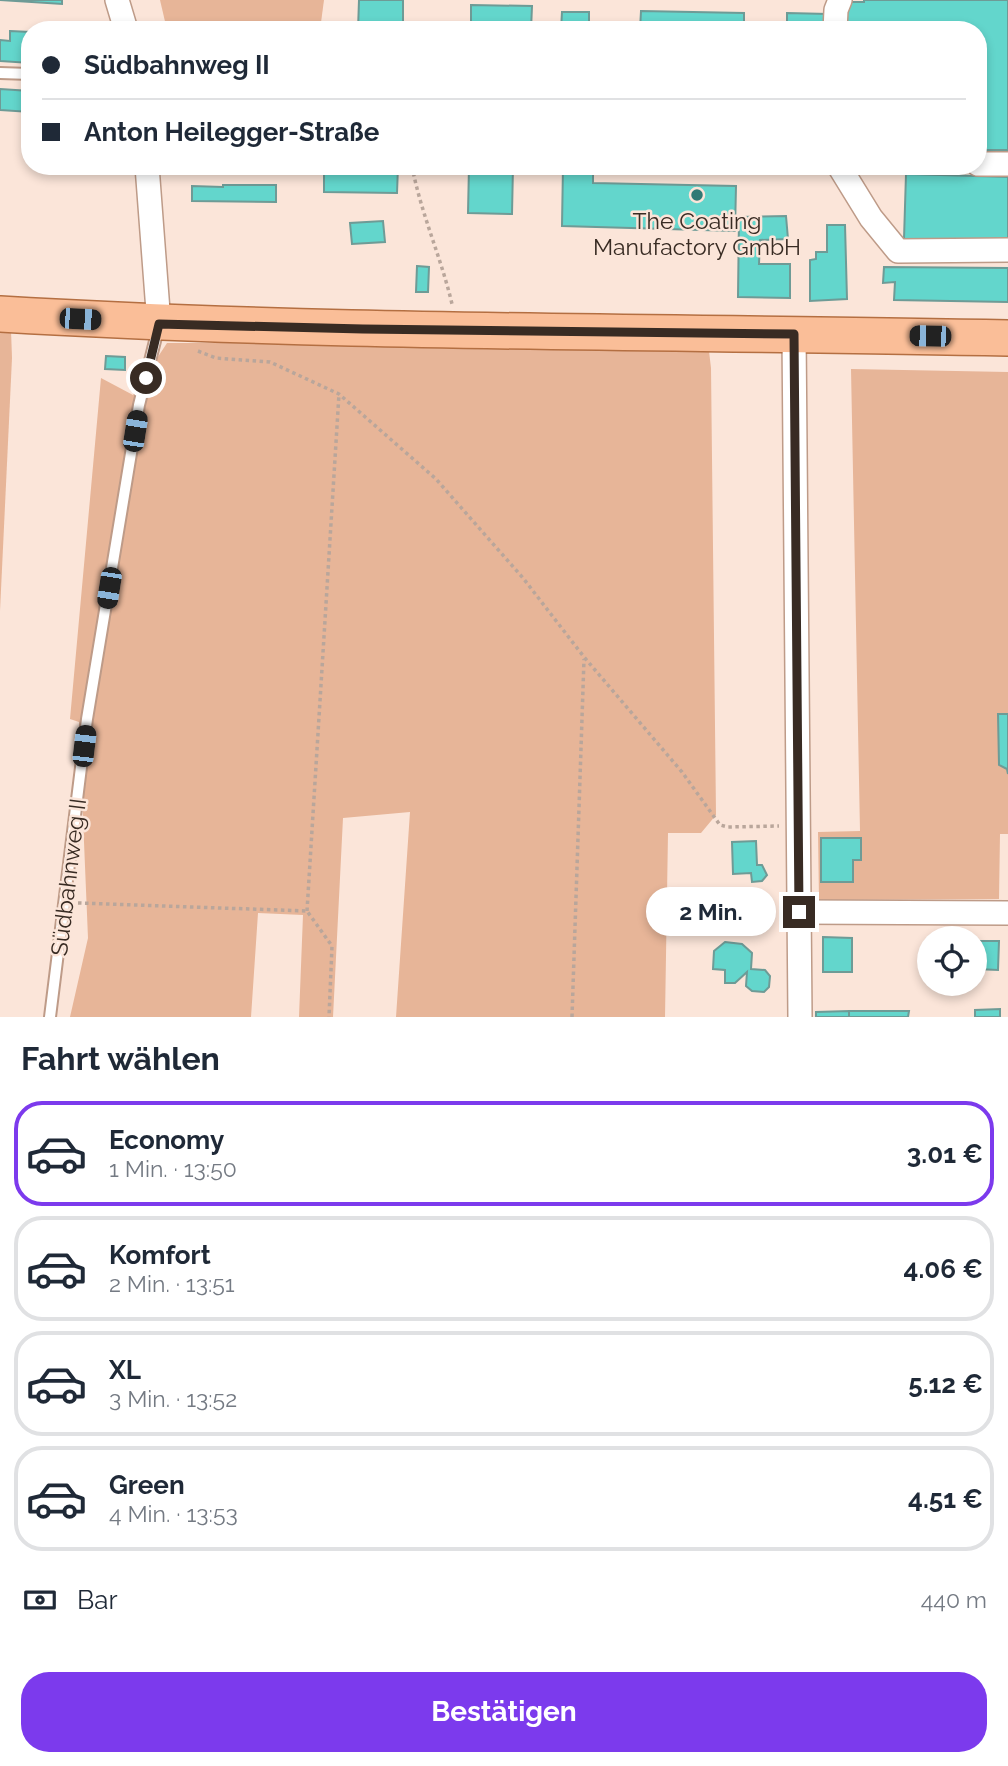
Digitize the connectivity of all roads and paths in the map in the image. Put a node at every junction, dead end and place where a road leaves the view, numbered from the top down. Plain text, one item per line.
1 (117, 0) edge
2 (840, 0) edge
3 (123, 21) edge
4 (835, 21) edge
5 (0, 73) edge
6 (21, 74) edge
7 (1008, 163) edge
8 (987, 164) edge
9 (148, 175) edge
10 (414, 175) edge
11 (845, 175) edge
12 (1008, 250) edge
13 (0, 314) edge
14 (159, 324) junction
15 (457, 330) junction
16 (794, 334) junction
17 (1008, 338) edge
18 (339, 394) junction
19 (584, 657) junction
20 (798, 825) junction
21 (65, 903) junction
22 (306, 911) junction
23 (799, 912) junction
24 (1008, 913) edge
25 (50, 1017) edge
26 (329, 1017) edge
27 (572, 1017) edge
28 (800, 1017) edge

1 - 3 street
2 - 4 street
5 - 6 lane
7 - 8 street
9 - 14 street
10 - 15 path
11 - 12 street
13 - 14 main road
14 - 15 main road
14 - 18 path
14 - 21 lane, Südbahnweg II
15 - 16 main road
16 - 17 main road
16 - 20 street
18 - 19 path
18 - 22 path
19 - 20 path
19 - 27 path
20 - 23 street
21 - 22 path
21 - 25 lane, Südbahnweg II
22 - 26 path
23 - 24 street
23 - 28 street

